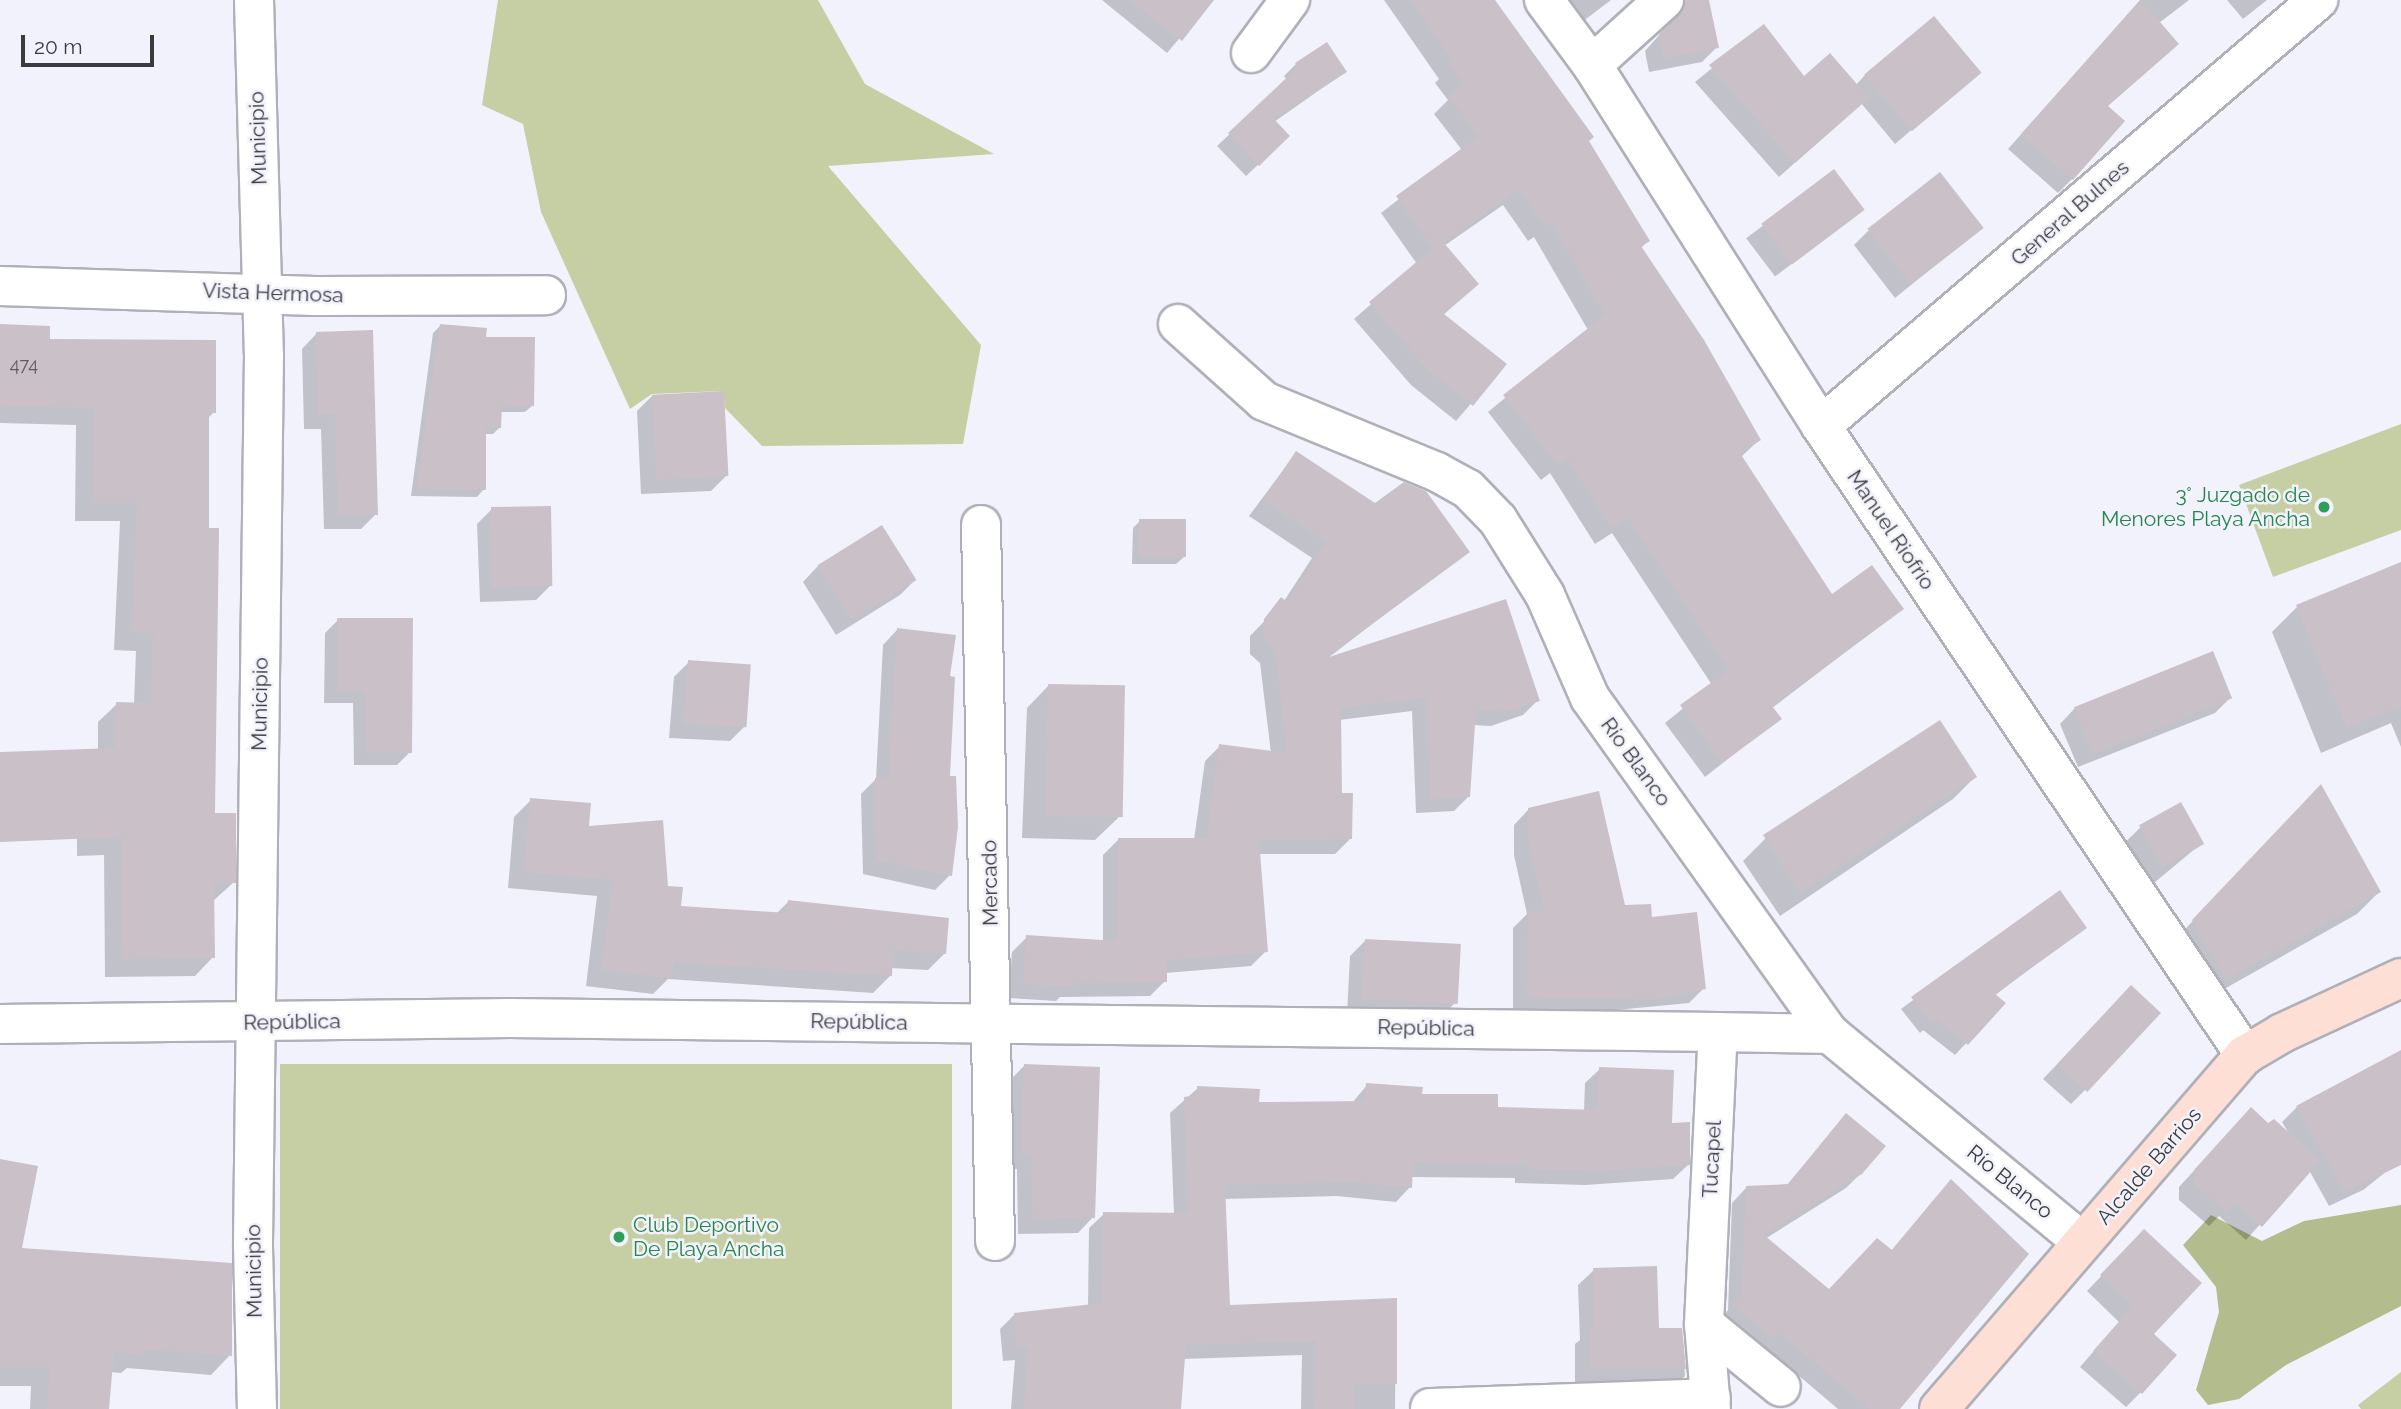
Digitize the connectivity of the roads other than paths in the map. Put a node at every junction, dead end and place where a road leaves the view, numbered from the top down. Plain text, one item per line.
1 (254, 0) edge
2 (1290, 0) edge
3 (1544, 0) edge
4 (1664, 0) edge
5 (2318, 0) edge
6 (1251, 53) dead end
7 (1592, 65) junction
8 (0, 286) edge
9 (262, 291) junction
10 (546, 295) dead end
11 (1178, 324) dead end
12 (1821, 426) junction
13 (981, 526) dead end
14 (2401, 978) edge
15 (256, 1023) junction
16 (994, 1023) junction
17 (0, 1024) edge
18 (1718, 1032) junction
19 (1830, 1034) junction
20 (2245, 1055) junction
21 (995, 1241) dead end
22 (2082, 1242) junction
23 (1704, 1324) junction
24 (1781, 1387) dead end
25 (1711, 1403) edge
26 (257, 1409) edge
27 (1430, 1409) edge
28 (1939, 1409) edge

1 - 9 street, Municipio
2 - 6 street
3 - 7 street, Manuel Riofrio
4 - 7 street
5 - 12 street, General Bulnes
7 - 12 street, Manuel Riofrio
8 - 9 street, Vista Hermosa
9 - 10 street, Vista Hermosa
9 - 15 street, Municipio
11 - 19 street, Río Blanco
12 - 20 street, Manuel Riofrio
13 - 16 street, Mercado
14 - 20 street, Alcalde Barrios
15 - 16 street, República
15 - 17 street, República
15 - 26 street, Municipio
16 - 18 street, República
16 - 21 street, Mercado
18 - 19 street
18 - 23 street, Tucapel
19 - 22 street, Río Blanco
20 - 22 street, Alcalde Barrios
22 - 28 street, Alcalde Barrios
23 - 24 street
23 - 25 street, Tucapel
25 - 27 street, Tucapel

